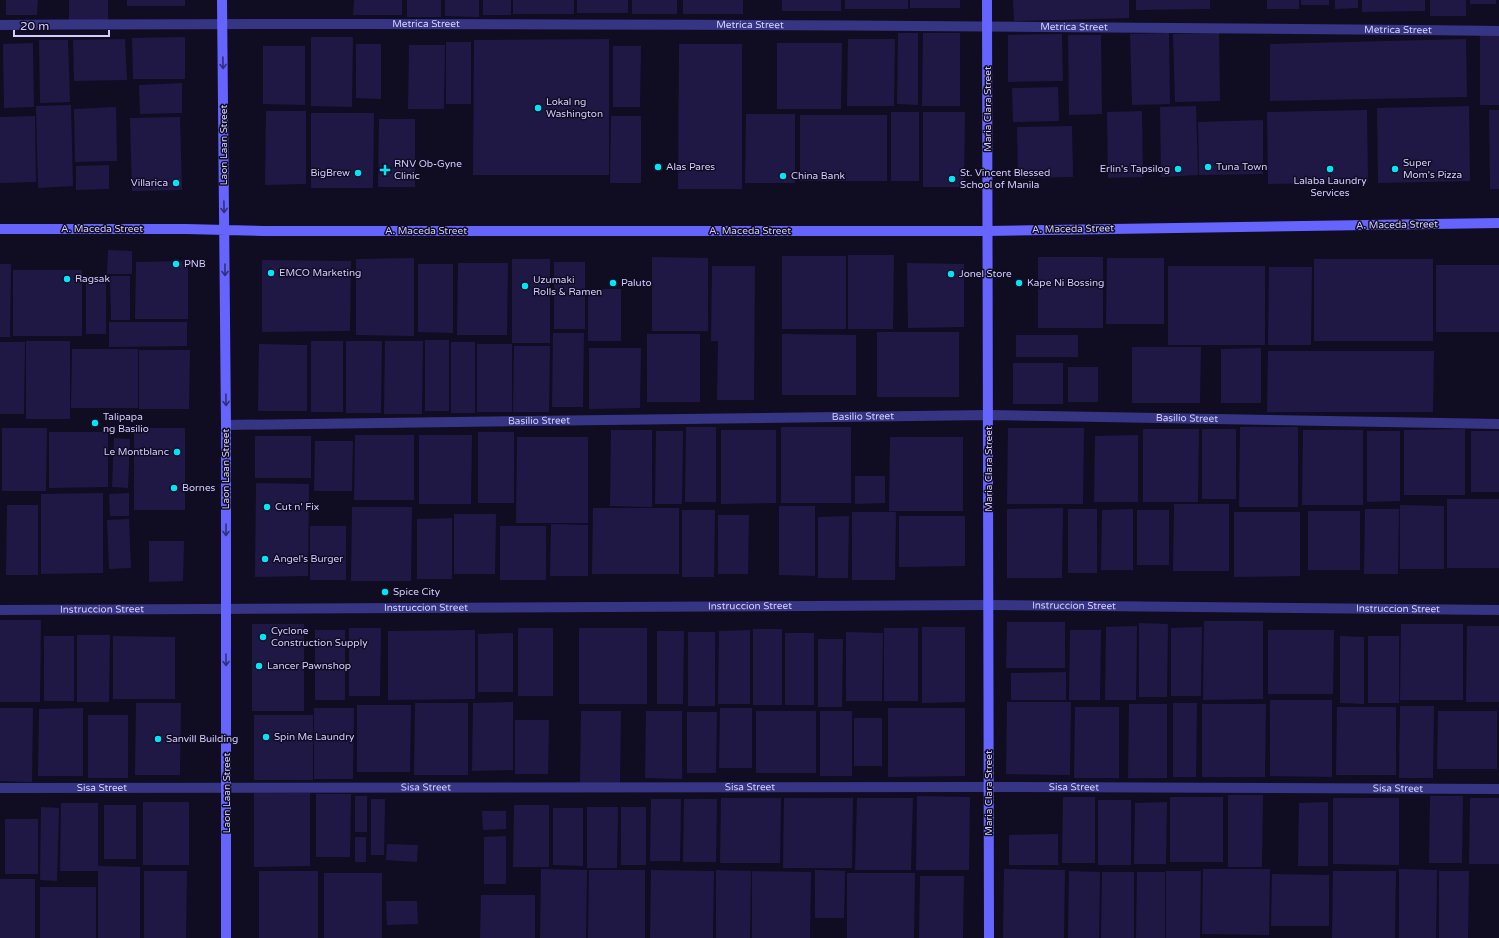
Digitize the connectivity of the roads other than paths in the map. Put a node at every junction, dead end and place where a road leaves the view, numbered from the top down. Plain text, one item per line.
1 (222, 0) edge
2 (987, 0) edge
3 (222, 24) junction
4 (0, 25) edge
5 (987, 26) junction
6 (1499, 31) edge
7 (1499, 223) edge
8 (0, 230) edge
9 (224, 231) junction
10 (988, 231) junction
11 (989, 415) junction
12 (1499, 424) edge
13 (226, 425) junction
14 (989, 605) junction
15 (225, 609) junction
16 (0, 610) edge
17 (1499, 610) edge
18 (227, 787) junction
19 (989, 787) junction
20 (0, 788) edge
21 (1499, 789) edge
22 (226, 938) edge
23 (989, 938) edge

1 - 3 street, Laon Laan Street
2 - 5 street, Maria Clara Street
3 - 4 street, Metrica Street
3 - 5 street, Metrica Street
3 -> 9 street, Laon Laan Street
5 - 6 street, Metrica Street
5 - 10 street, Maria Clara Street
7 - 10 street, A. Maceda Street
8 - 9 street, A. Maceda Street
9 - 10 street, A. Maceda Street
9 -> 13 street, Laon Laan Street
10 - 11 street, Maria Clara Street
11 - 12 street, Basilio Street
11 - 13 street, Basilio Street
11 - 14 street, Maria Clara Street
13 -> 15 street, Laon Laan Street
14 - 15 street, Instruccion Street
14 - 17 street, Instruccion Street
14 - 19 street, Maria Clara Street
15 - 16 street, Instruccion Street
15 -> 18 street, Laon Laan Street
18 - 19 street, Sisa Street
18 - 20 street, Sisa Street
18 - 22 street, Laon Laan Street
19 - 21 street, Sisa Street
19 - 23 street, Maria Clara Street

